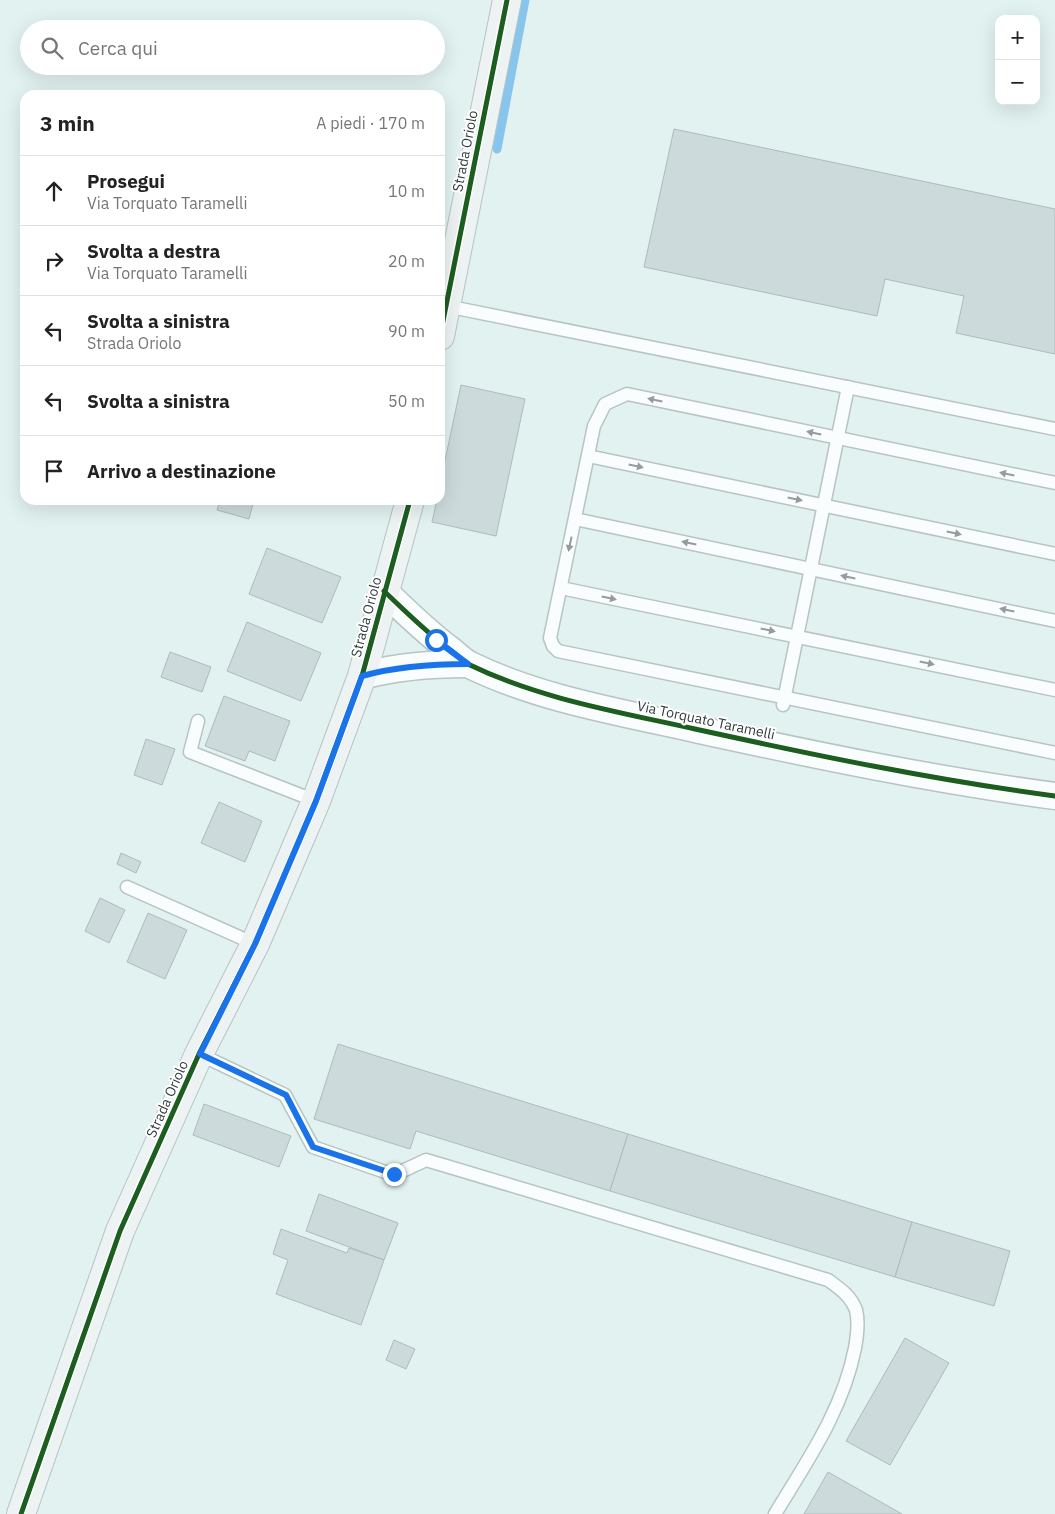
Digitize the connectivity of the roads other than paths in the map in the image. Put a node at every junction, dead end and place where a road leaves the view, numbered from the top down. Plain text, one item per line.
1 (507, 0) edge
2 (446, 306) junction
3 (445, 311) edge
4 (848, 387) junction
5 (1055, 429) edge
6 (838, 438) junction
7 (588, 456) junction
8 (1055, 484) edge
9 (409, 505) edge
10 (824, 506) junction
11 (575, 519) junction
12 (1055, 554) edge
13 (811, 569) junction
14 (561, 588) junction
15 (384, 591) junction
16 (1055, 620) edge
17 (797, 637) junction
18 (468, 664) junction
19 (362, 676) junction
20 (1055, 690) edge
21 (784, 701) junction
22 (198, 721) dead end
23 (1055, 753) edge
24 (1055, 796) edge
25 (316, 801) junction
26 (127, 887) dead end
27 (255, 944) junction
28 (200, 1054) junction
29 (20, 1514) edge
30 (775, 1514) edge

1 - 2 street, Strada Oriolo
2 - 3 street, Strada Oriolo
2 - 4 lane
4 - 5 lane
4 - 6 lane
6 -> 7 lane
8 -> 6 lane
6 - 10 lane
7 -> 10 lane
7 - 11 lane
9 - 15 street, Strada Oriolo
10 -> 12 lane
10 - 13 lane
13 -> 11 lane
11 -> 14 lane
16 -> 13 lane
13 - 17 lane
14 -> 17 lane
14 - 21 lane
15 - 18 street, Via Torquato Taramelli
15 - 19 street, Strada Oriolo
17 -> 20 lane
17 - 21 lane
18 - 19 street, Via Torquato Taramelli
18 - 24 street, Via Torquato Taramelli
19 - 25 street, Strada Oriolo
21 - 23 lane
22 - 25 lane
25 - 27 street, Strada Oriolo
26 - 27 lane
27 - 28 street, Strada Oriolo
28 - 29 street, Strada Oriolo
28 - 30 lane

